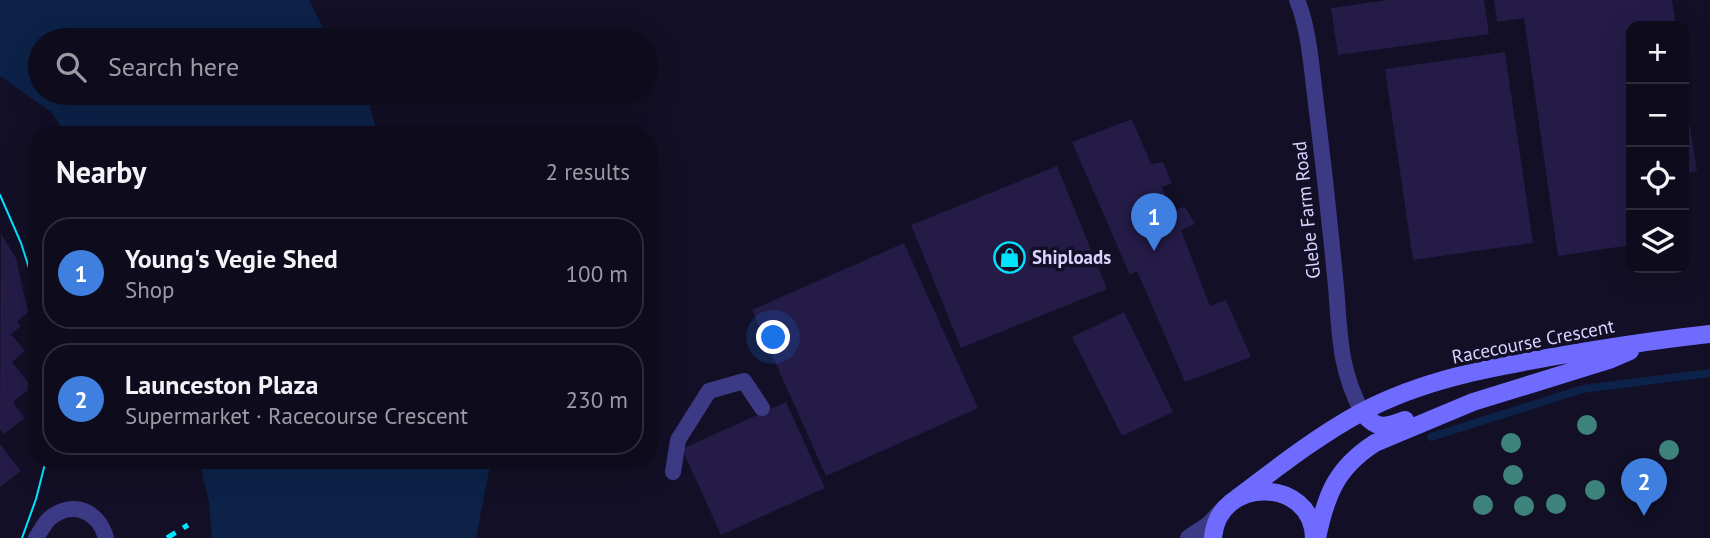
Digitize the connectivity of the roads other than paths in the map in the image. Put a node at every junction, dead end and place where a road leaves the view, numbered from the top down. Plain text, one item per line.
1 (1297, 0) edge
2 (1710, 334) edge
3 (1659, 339) junction
4 (1609, 360) junction
5 (762, 408) dead end
6 (1362, 412) junction
7 (673, 472) dead end
8 (1232, 502) junction
9 (36, 538) edge
10 (106, 538) edge
11 (1189, 538) edge
12 (1213, 538) edge
13 (1315, 538) edge

1 - 6 lane, Glebe Farm Road
2 - 3 street, Racecourse Crescent
3 - 4 street, Racecourse Crescent
3 - 6 street, Racecourse Crescent
4 - 6 street
4 - 13 street, Racecourse Crescent
5 - 7 lane
6 - 8 street, Racecourse Crescent
8 - 11 street
8 - 12 street
8 - 13 street
9 - 10 lane

